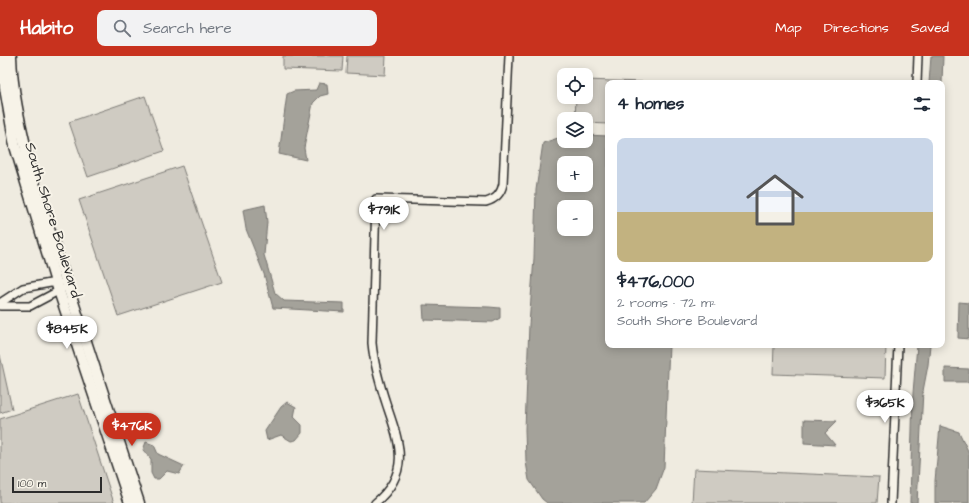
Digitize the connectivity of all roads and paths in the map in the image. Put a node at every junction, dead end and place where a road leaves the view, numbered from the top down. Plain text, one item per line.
1 (3, 56) edge
2 (11, 56) edge
3 (509, 56) edge
4 (918, 56) edge
5 (917, 80) edge
6 (60, 287) junction
7 (0, 304) edge
8 (898, 348) edge
9 (130, 503) edge
10 (139, 503) edge
11 (375, 503) edge
12 (891, 503) edge

1 - 6 street, South Shore Boulevard
2 - 6 street, South Shore Boulevard
3 - 11 street
4 - 5 street
6 - 7 street
6 - 7 street
6 - 9 street, South Shore Boulevard
6 - 10 street, South Shore Boulevard
8 - 12 street

